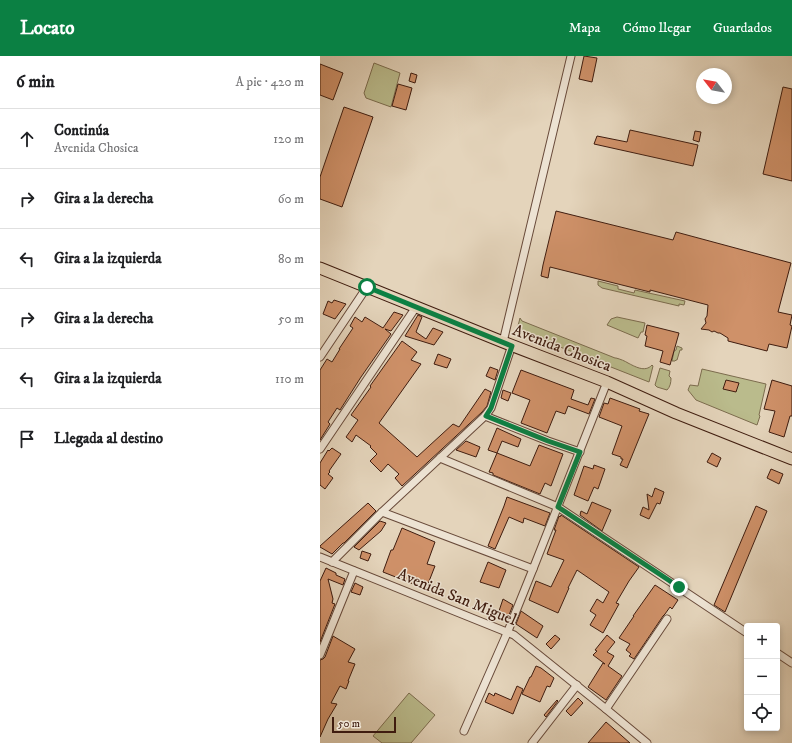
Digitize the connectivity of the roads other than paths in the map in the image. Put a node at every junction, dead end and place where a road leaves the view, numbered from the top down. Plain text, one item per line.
1 (571, 56) edge
2 (320, 268) edge
3 (367, 287) junction
4 (416, 306) junction
5 (508, 344) junction
6 (320, 357) edge
7 (607, 382) junction
8 (486, 416) junction
9 (320, 450) edge
10 (580, 452) junction
11 (440, 458) junction
12 (792, 459) edge
13 (558, 507) junction
14 (382, 512) junction
15 (320, 558) edge
16 (332, 562) junction
17 (533, 569) junction
18 (354, 571) junction
19 (667, 619) dead end
20 (744, 631) edge
21 (508, 632) junction
22 (320, 655) edge
23 (780, 655) edge
24 (792, 663) edge
25 (576, 684) junction
26 (606, 709) junction
27 (464, 731) dead end
28 (532, 743) edge
29 (647, 743) edge

1 - 5 street
2 - 3 main road, Avenida Chosica
3 - 4 main road, Avenida Chosica
3 - 6 street
4 - 5 main road, Avenida Chosica
4 - 9 street
5 - 7 main road, Avenida Chosica
5 - 8 street
7 - 10 street
7 - 12 main road, Avenida Chosica
8 - 10 street
8 - 11 street
10 - 13 street
11 - 13 street
11 - 14 street
13 - 17 street
13 - 20 street
14 - 16 street
14 - 17 street
15 - 16 street, Avenida San Miguel
16 - 18 street, Avenida San Miguel
17 - 21 street
18 - 21 street, Avenida San Miguel
18 - 22 street
19 - 26 street
21 - 25 street, Avenida San Miguel
21 - 27 street
23 - 24 street
25 - 26 street, Avenida San Miguel
25 - 28 street
26 - 29 street, Avenida San Miguel

